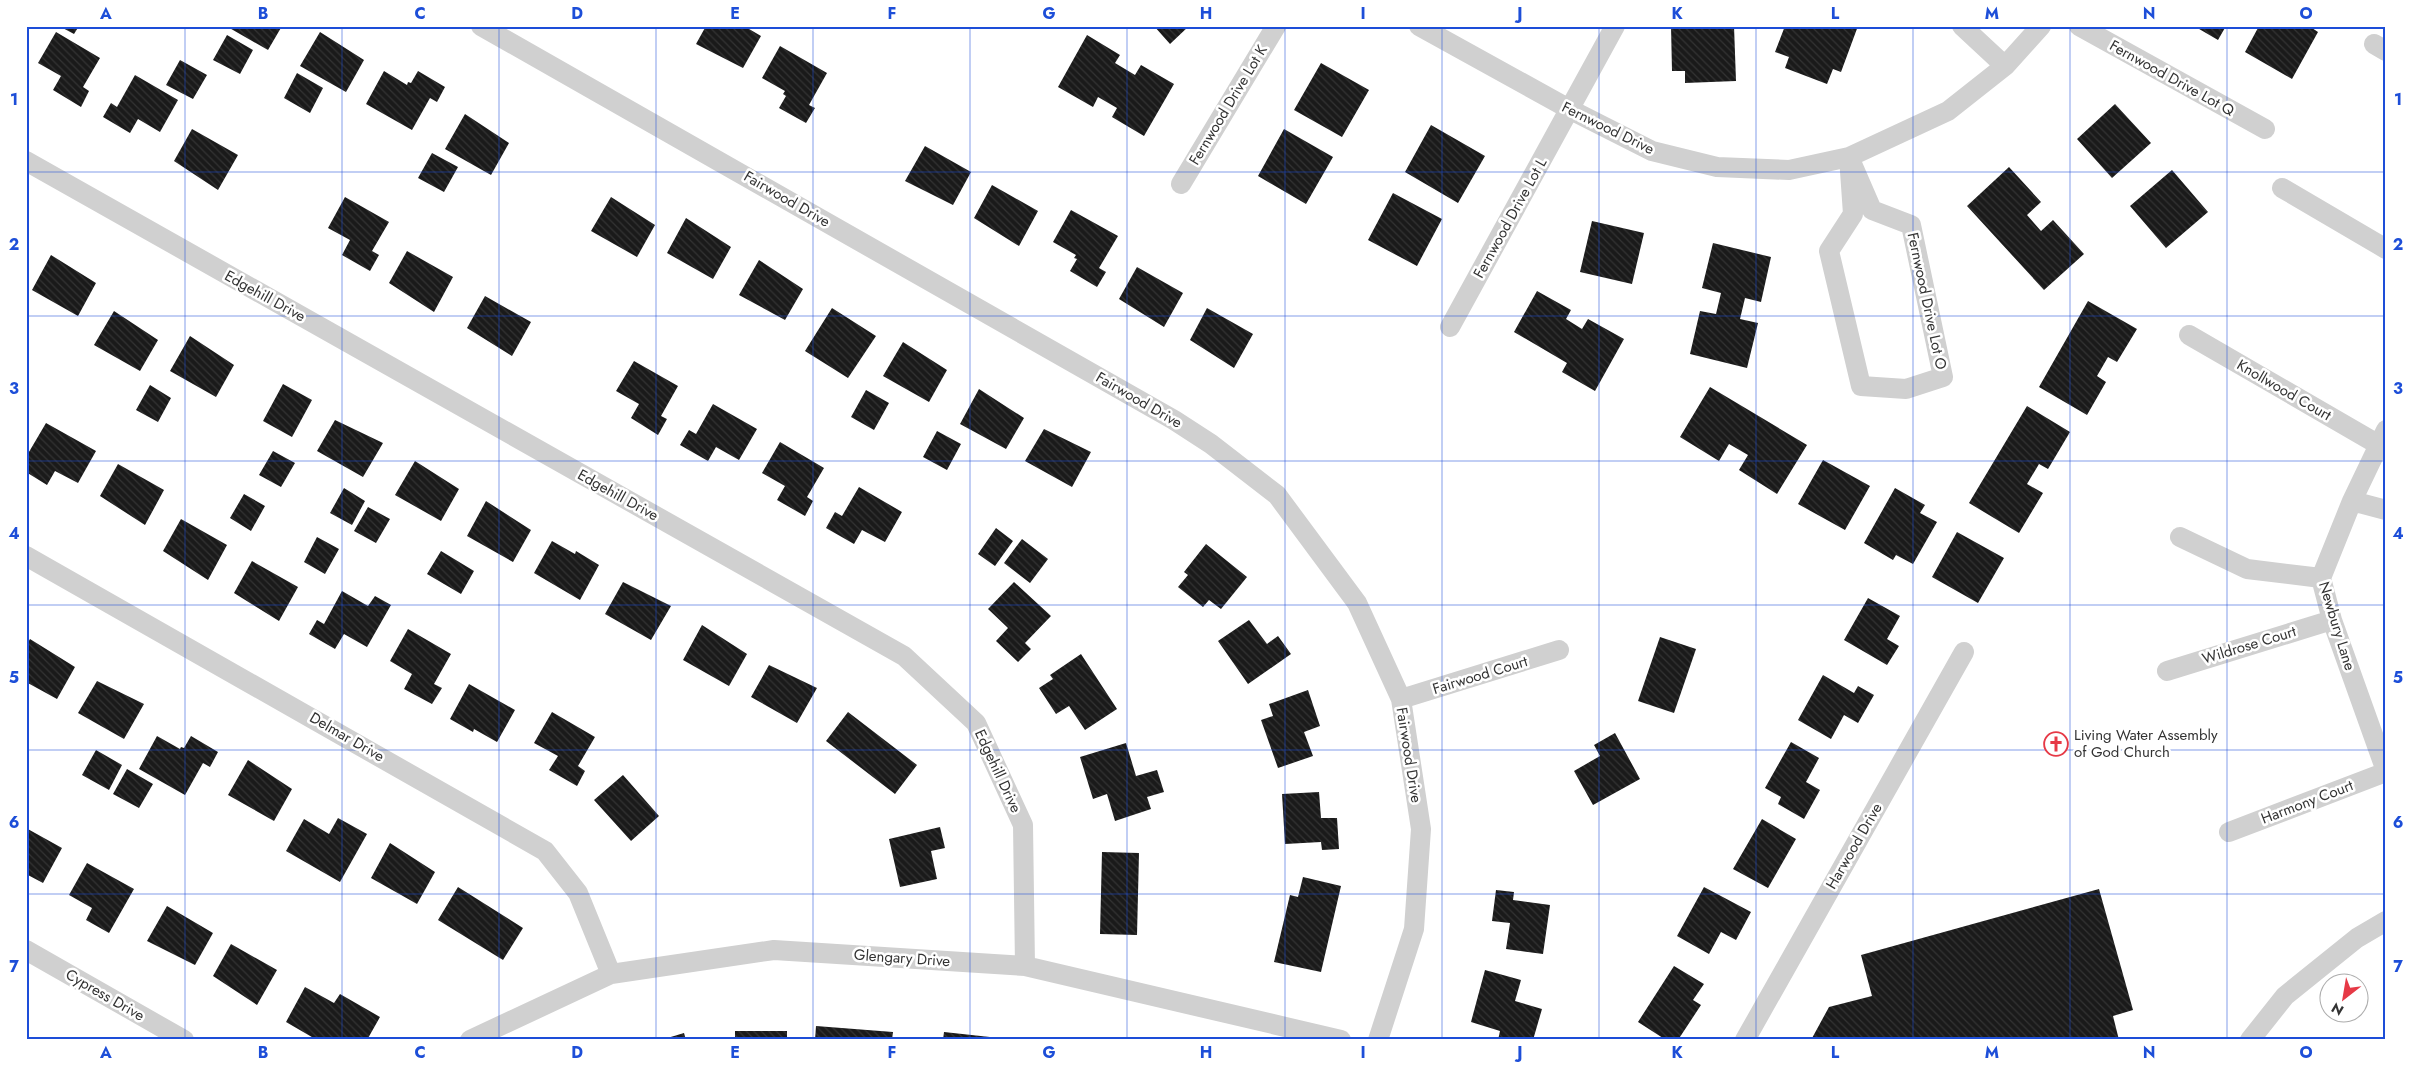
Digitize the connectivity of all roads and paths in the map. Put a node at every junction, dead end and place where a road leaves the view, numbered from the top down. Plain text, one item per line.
1 (481, 26) edge
2 (1276, 26) edge
3 (1419, 26) edge
4 (1615, 26) edge
5 (1962, 26) edge
6 (2041, 26) edge
7 (2080, 26) edge
8 (2005, 66) junction
9 (1571, 110) junction
10 (2265, 129) dead end
11 (1849, 156) junction
12 (26, 161) edge
13 (1181, 184) dead end
14 (2282, 188) dead end
15 (2386, 249) edge
16 (1450, 327) dead end
17 (2188, 335) dead end
18 (2382, 438) edge
19 (2352, 501) junction
20 (2386, 510) edge
21 (2180, 537) dead end
22 (26, 556) edge
23 (2320, 578) junction
24 (2332, 620) junction
25 (1559, 650) dead end
26 (1964, 652) dead end
27 (2167, 670) dead end
28 (1401, 699) junction
29 (2386, 771) edge
30 (2229, 832) dead end
31 (2386, 921) edge
32 (26, 950) edge
33 (1025, 966) junction
34 (611, 974) junction
35 (184, 1040) edge
36 (470, 1040) edge
37 (1341, 1040) edge
38 (1378, 1040) edge
39 (1744, 1040) edge
40 (2250, 1040) edge

1 - 28 street, Fairwood Drive
2 - 13 street, Fernwood Drive Lot K
3 - 9 street, Fernwood Drive
4 - 9 street, Fernwood Drive Lot L
5 - 8 street
6 - 8 street, Fernwood Drive
7 - 10 street, Fernwood Drive Lot Q
8 - 11 street, Fernwood Drive
9 - 11 street, Fernwood Drive
9 - 16 street, Fernwood Drive Lot L
11 - 11 street, Fernwood Drive Lot O
12 - 33 street, Edgehill Drive
14 - 15 street
17 - 18 street, Knollwood Court
18 - 19 street, Newbury Lane
19 - 20 street
19 - 23 street, Newbury Lane
21 - 23 street
22 - 34 street, Delmar Drive
23 - 24 street, Newbury Lane
24 - 27 street, Wildrose Court
24 - 29 street, Newbury Lane
25 - 28 street, Fairwood Court
26 - 39 street, Harwood Drive
28 - 38 street, Fairwood Drive
29 - 30 street, Harmony Court
31 - 40 street
32 - 35 street, Cypress Drive
33 - 34 street, Glengary Drive
33 - 37 street, Glengary Drive
34 - 36 street, Glengary Drive

